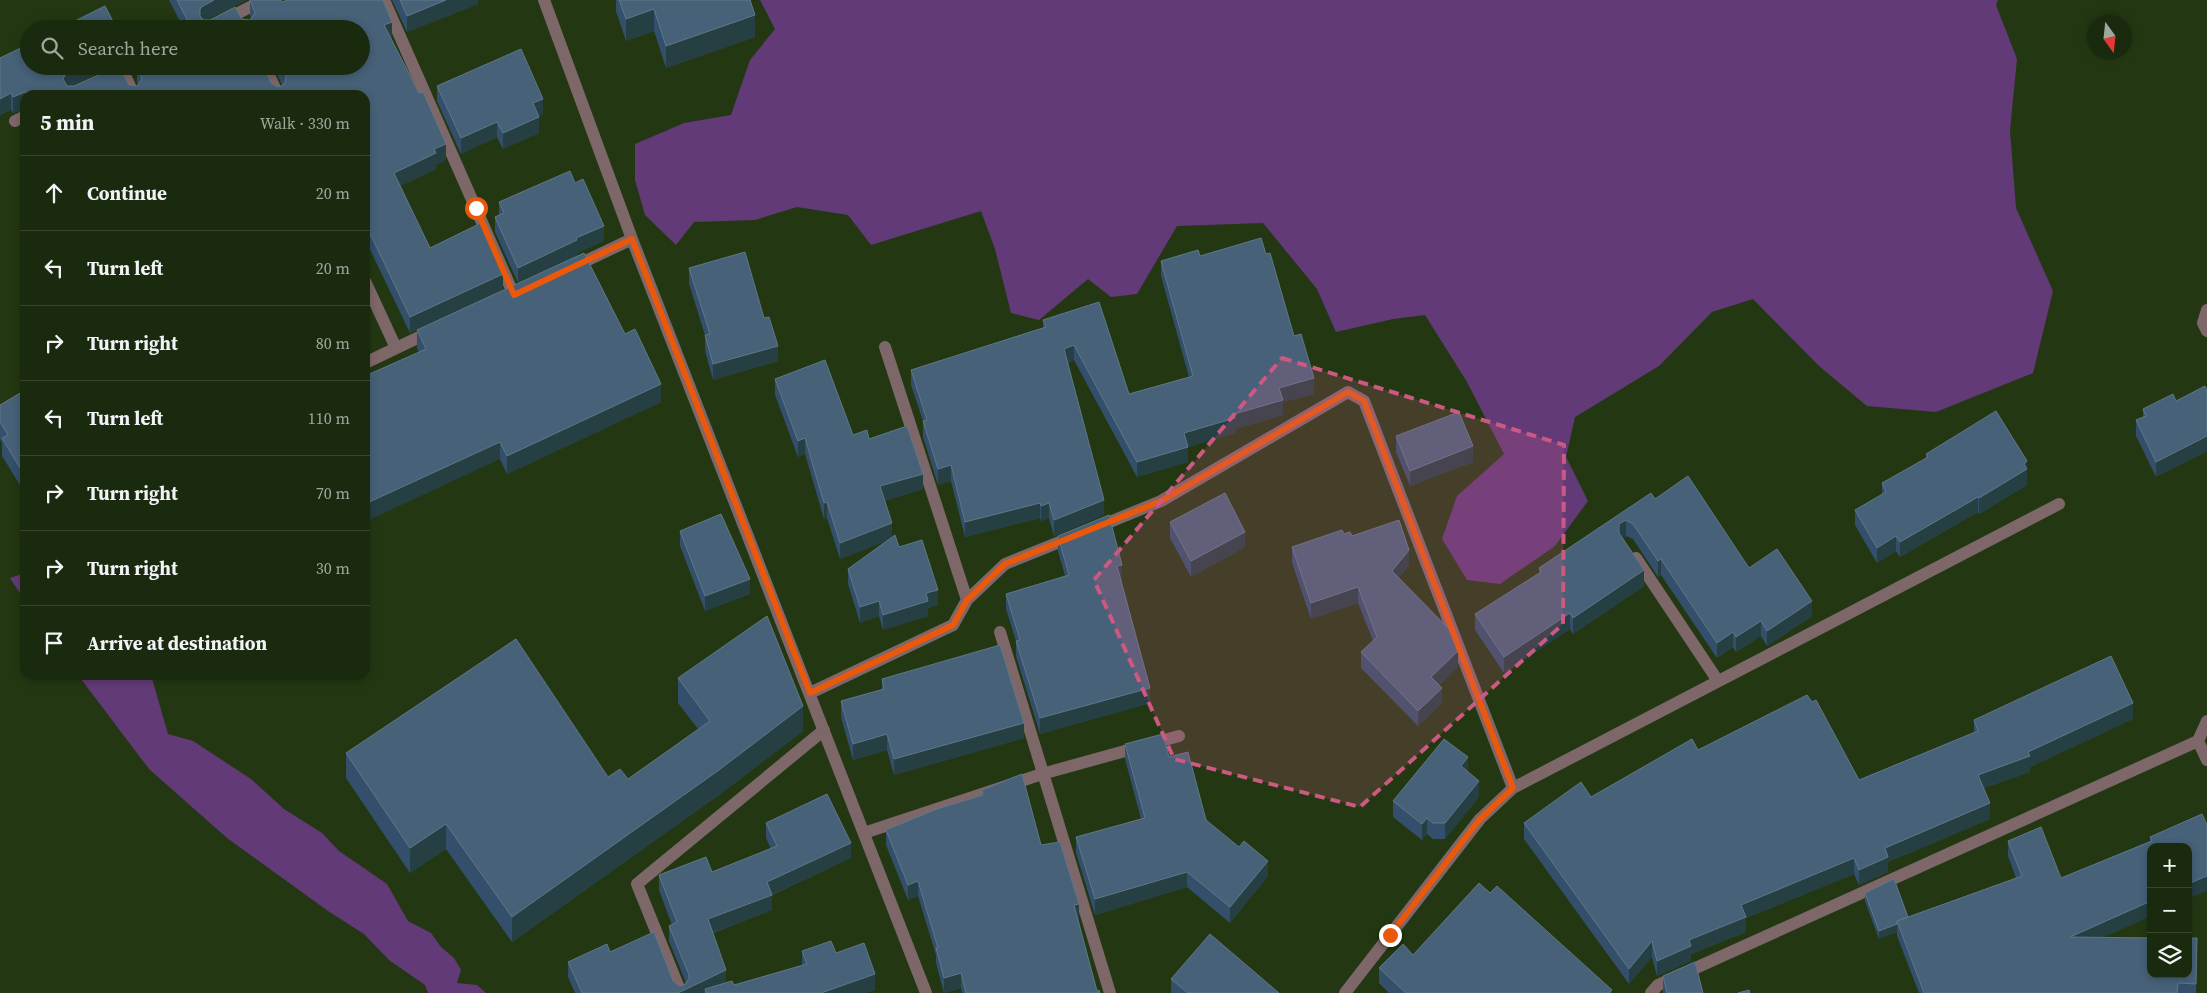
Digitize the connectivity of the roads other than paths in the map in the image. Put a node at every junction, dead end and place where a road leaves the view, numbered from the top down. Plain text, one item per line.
1 (264, 0) edge
2 (384, 0) edge
3 (544, 0) edge
4 (231, 20) edge
5 (125, 75) edge
6 (269, 75) edge
7 (132, 90) edge
8 (276, 90) edge
9 (632, 239) junction
10 (565, 271) edge
11 (370, 292) edge
12 (514, 295) edge
13 (2207, 310) edge
14 (442, 328) edge
15 (2207, 331) edge
16 (885, 347) dead end
17 (396, 348) junction
18 (370, 361) edge
19 (2059, 504) dead end
20 (1626, 544) edge
21 (967, 600) junction
22 (1000, 632) dead end
23 (1718, 681) junction
24 (810, 693) junction
25 (2207, 721) edge
26 (824, 730) junction
27 (1179, 736) dead end
28 (2198, 741) junction
29 (2207, 760) edge
30 (1042, 774) junction
31 (1513, 788) junction
32 (864, 833) junction
33 (681, 993) edge
34 (926, 993) edge
35 (1110, 993) edge
36 (1345, 993) edge
37 (1651, 993) edge

1 - 4 street
2 - 12 street
3 - 9 street
5 - 7 street
6 - 8 street
9 - 10 street
9 - 24 street
11 - 17 street
13 - 15 street
14 - 17 street
16 - 21 street
17 - 18 street
19 - 23 street
20 - 23 street
21 - 24 street
21 - 31 street
22 - 30 street
23 - 31 street
24 - 26 street
25 - 28 street
26 - 32 street
26 - 33 street
27 - 30 street
28 - 29 street
28 - 37 street
30 - 32 street
30 - 35 street
31 - 36 street
32 - 34 street

